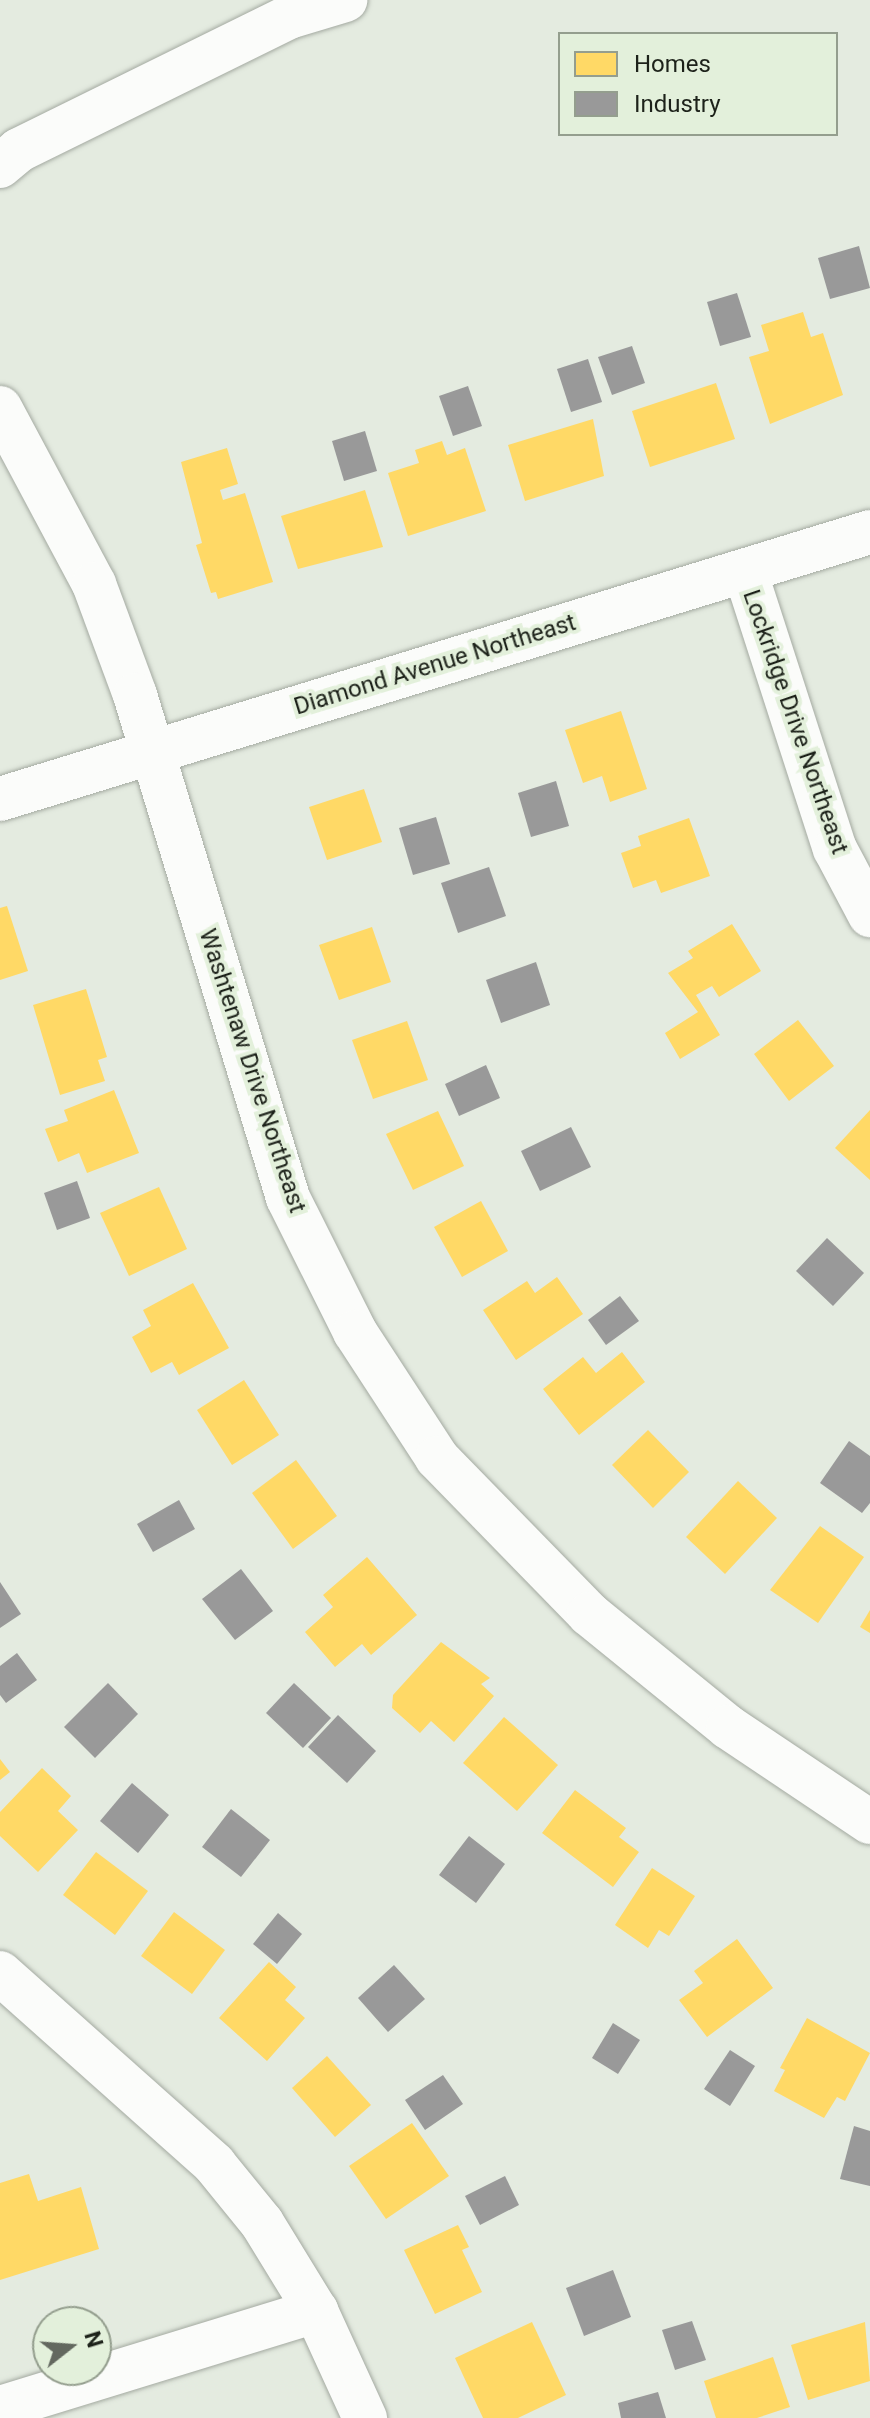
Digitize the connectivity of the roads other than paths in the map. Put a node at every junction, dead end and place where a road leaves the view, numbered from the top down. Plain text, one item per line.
1 (345, 0) edge
2 (0, 166) edge
3 (0, 408) edge
4 (870, 532) edge
5 (745, 571) junction
6 (152, 751) junction
7 (0, 799) edge
8 (870, 915) edge
9 (870, 1822) edge
10 (0, 1973) edge
11 (316, 2311) junction
12 (0, 2408) edge
13 (365, 2418) edge

1 - 2 street
3 - 6 street, Washtenaw Drive Northeast
4 - 5 street, Diamond Avenue Northeast
5 - 6 street, Diamond Avenue Northeast
5 - 8 street, Lockridge Drive Northeast
6 - 7 street, Diamond Avenue Northeast
6 - 9 street, Washtenaw Drive Northeast
10 - 11 street
11 - 12 street
11 - 13 street

